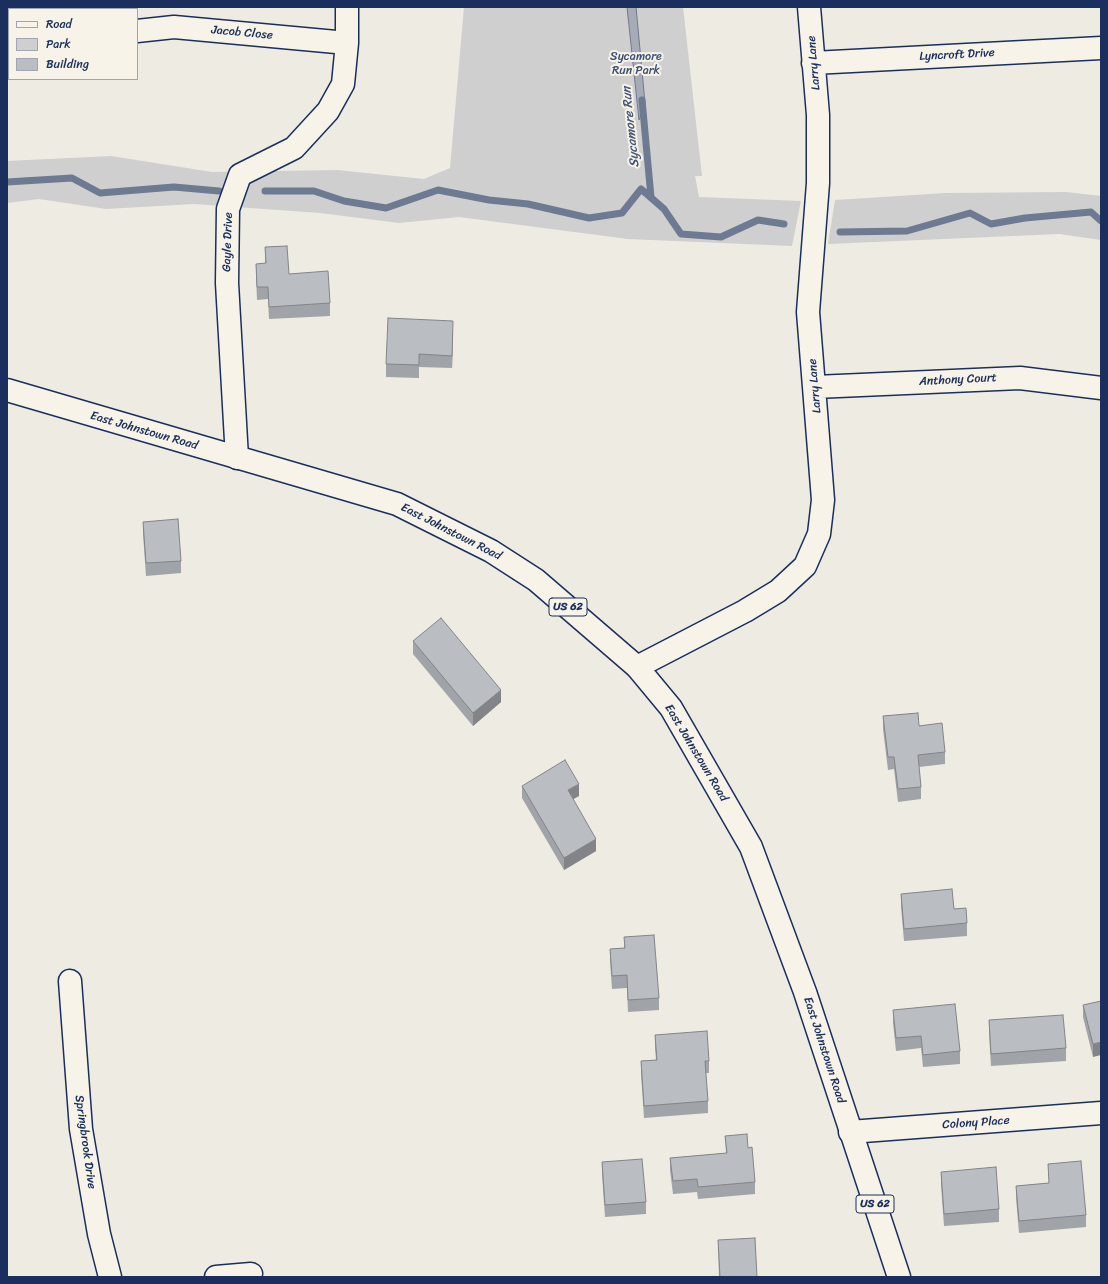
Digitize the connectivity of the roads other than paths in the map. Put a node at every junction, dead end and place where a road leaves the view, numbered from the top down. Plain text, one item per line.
1 (347, 7) edge
2 (809, 7) edge
3 (138, 31) edge
4 (347, 43) junction
5 (1101, 48) edge
6 (813, 63) junction
7 (815, 387) junction
8 (1101, 388) edge
9 (7, 390) edge
10 (237, 458) junction
11 (637, 667) junction
12 (70, 981) dead end
13 (1101, 1113) edge
14 (850, 1132) junction
15 (252, 1274) dead end
16 (110, 1277) edge
17 (216, 1277) edge
18 (899, 1277) edge

1 - 4 main road, Gayle Drive
2 - 6 main road, Larry Lane
3 - 4 main road, Jacob Close
4 - 10 main road, Gayle Drive
5 - 6 main road, Lyncroft Drive
6 - 7 main road, Larry Lane
7 - 8 main road, Anthony Court
7 - 11 main road, Larry Lane
9 - 10 main road, East Johnstown Road / US 62
10 - 11 main road, East Johnstown Road / US 62
11 - 14 main road, East Johnstown Road / US 62
12 - 16 main road, Springbrook Drive
13 - 14 main road, Colony Place
14 - 18 main road, East Johnstown Road / US 62
15 - 17 main road

